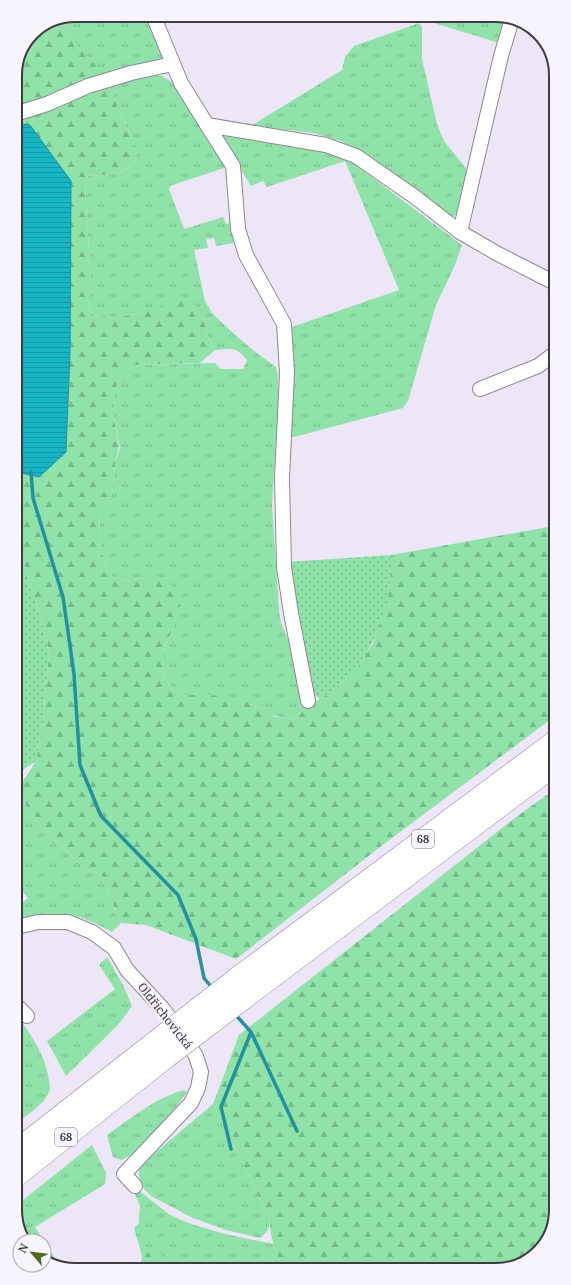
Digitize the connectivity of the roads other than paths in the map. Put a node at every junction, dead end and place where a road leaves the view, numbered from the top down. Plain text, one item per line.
1 (156, 22) edge
2 (510, 24) edge
3 (173, 64) junction
4 (22, 112) edge
5 (207, 125) junction
6 (460, 232) junction
7 (549, 280) edge
8 (549, 358) edge
9 (480, 389) dead end
10 (308, 701) dead end
11 (549, 746) edge
12 (549, 769) edge
13 (22, 926) edge
14 (244, 986) junction
15 (162, 1049) junction
16 (22, 1146) edge
17 (22, 1172) edge
18 (135, 1186) dead end

1 - 3 street
2 - 6 street
3 - 4 street
3 - 5 street
5 - 6 street
5 - 10 street
6 - 7 street
8 - 9 street
11 - 14 highway, 68
12 - 14 highway, 68
13 - 18 street, Oldřichovická
14 - 15 highway, 68, bridge
15 - 16 highway, 68
15 - 17 highway, 68

